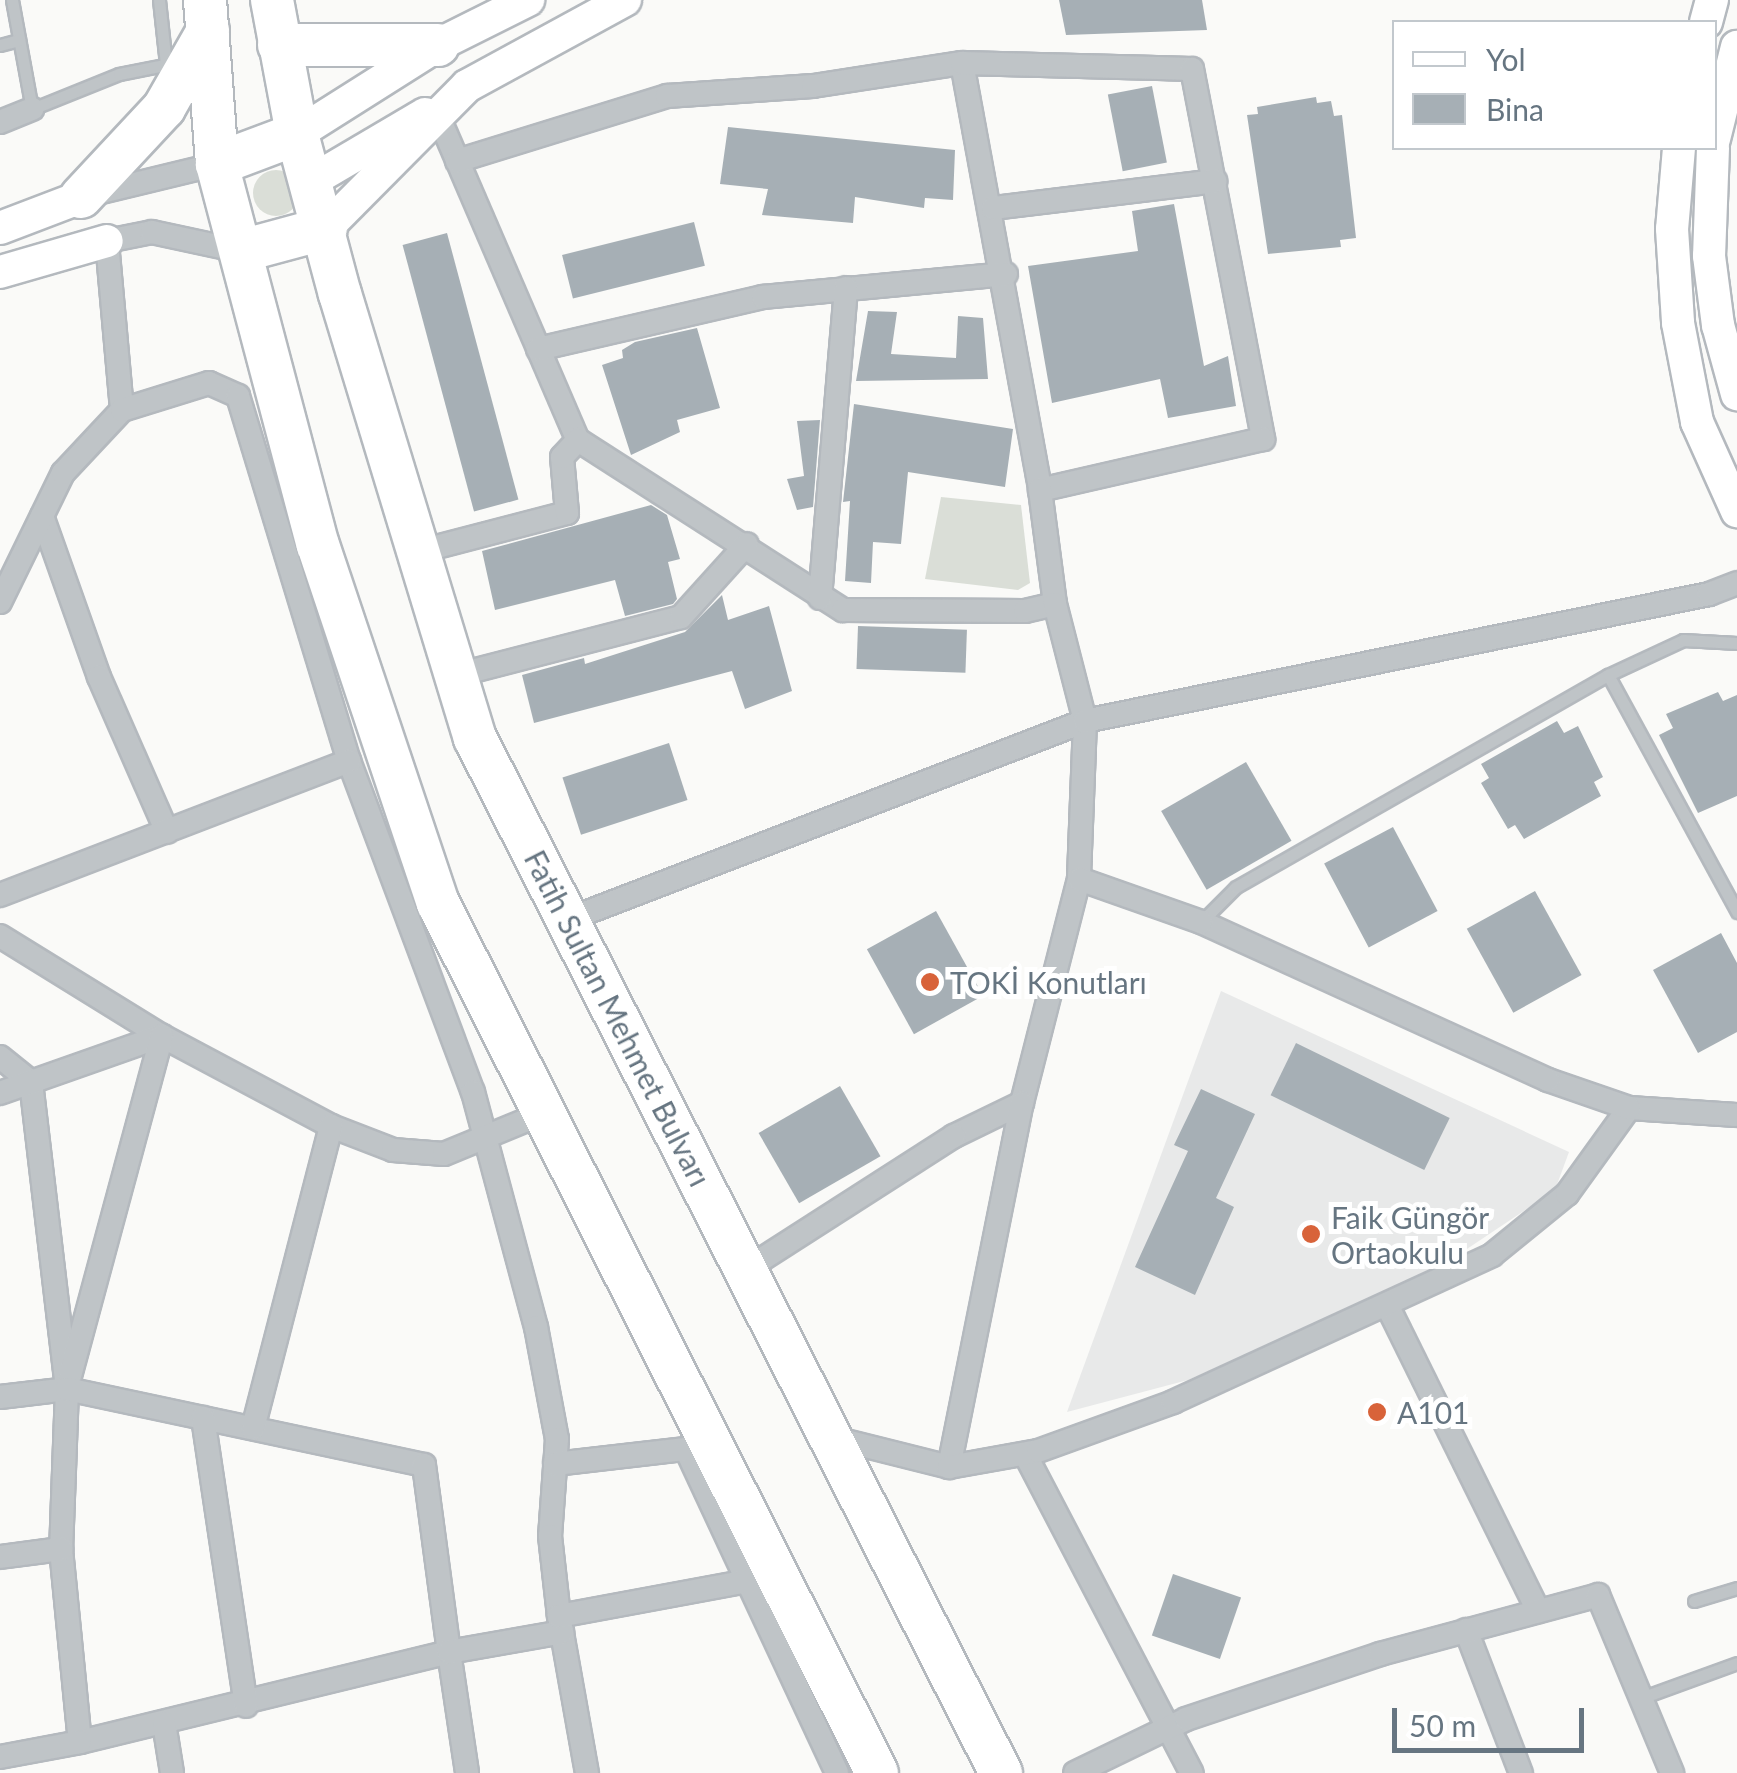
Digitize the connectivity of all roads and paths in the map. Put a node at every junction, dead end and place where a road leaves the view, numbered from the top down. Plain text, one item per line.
1 (12, 0) edge
2 (159, 0) edge
3 (272, 0) edge
4 (528, 0) edge
5 (626, 0) edge
6 (192, 39) edge
7 (20, 40) junction
8 (0, 45) edge
9 (279, 45) junction
10 (438, 45) junction
11 (1737, 47) edge
12 (962, 64) junction
13 (467, 86) junction
14 (32, 110) junction
15 (436, 110) junction
16 (0, 122) edge
17 (1717, 127) edge
18 (297, 134) junction
19 (1679, 150) edge
20 (1714, 150) edge
21 (457, 161) junction
22 (217, 164) junction
23 (313, 180) junction
24 (1215, 181) junction
25 (81, 196) junction
26 (993, 208) junction
27 (0, 228) edge
28 (326, 228) junction
29 (108, 241) junction
30 (241, 251) junction
31 (0, 272) edge
32 (1006, 274) junction
33 (846, 288) junction
34 (538, 349) junction
35 (1737, 394) edge
36 (122, 410) junction
37 (578, 440) junction
38 (1040, 490) junction
39 (1737, 512) edge
40 (42, 516) junction
41 (747, 544) junction
42 (421, 551) junction
43 (1737, 583) edge
44 (1, 590) edge
45 (820, 598) junction
46 (1056, 604) junction
47 (1737, 642) edge
48 (458, 675) junction
49 (1608, 675) junction
50 (1085, 721) junction
51 (349, 761) junction
52 (167, 832) junction
53 (1078, 879) junction
54 (0, 895) edge
55 (1737, 912) edge
56 (567, 920) junction
57 (1201, 922) junction
58 (0, 936) edge
59 (162, 1036) junction
60 (0, 1056) edge
61 (32, 1082) junction
62 (0, 1093) edge
63 (1022, 1103) junction
64 (1629, 1108) junction
65 (546, 1112) junction
66 (1737, 1115) edge
67 (331, 1126) junction
68 (483, 1142) junction
69 (747, 1269) junction
70 (1388, 1307) junction
71 (67, 1389) junction
72 (0, 1397) edge
73 (203, 1418) junction
74 (252, 1428) junction
75 (830, 1437) junction
76 (699, 1448) junction
77 (1025, 1454) junction
78 (555, 1464) junction
79 (950, 1467) junction
80 (61, 1549) junction
81 (0, 1557) edge
82 (762, 1579) junction
83 (1737, 1588) edge
84 (1694, 1601) dead end
85 (1538, 1611) junction
86 (560, 1624) junction
87 (1466, 1630) junction
88 (450, 1652) junction
89 (1737, 1663) edge
90 (1641, 1698) junction
91 (246, 1706) junction
92 (164, 1723) junction
93 (1166, 1728) junction
94 (80, 1742) junction
95 (0, 1757) edge
96 (172, 1773) edge
97 (467, 1773) edge
98 (587, 1773) edge
99 (837, 1773) edge
100 (877, 1773) edge
101 (1001, 1773) edge
102 (1075, 1773) edge
103 (1192, 1773) edge
104 (1521, 1773) edge
105 (1672, 1773) edge

1 - 7 lane
2 - 6 lane
3 - 9 highway
4 - 10 street
5 - 13 street
6 - 14 lane
6 - 22 highway
6 - 25 highway
7 - 8 lane
7 - 14 lane
9 - 10 highway
9 - 18 highway
10 - 13 street
10 - 18 street
11 - 17 street
12 - 21 street
12 - 24 street
12 - 26 street
13 - 15 street
14 - 16 street
15 - 21 street
15 - 23 street
15 - 28 street
18 - 22 highway
18 - 23 highway, Fatih Sultan Mehmet Bulvarı
19 - 39 street
20 - 35 street
21 - 34 street
22 - 25 street
22 - 30 highway
23 - 28 highway, Fatih Sultan Mehmet Bulvarı
24 - 26 street
24 - 38 street
25 - 27 street
26 - 32 street
28 - 30 highway
28 - 42 highway, Fatih Sultan Mehmet Bulvarı
29 - 30 street
29 - 31 street
29 - 36 street
30 - 65 highway
32 - 33 street
32 - 38 street
33 - 34 street
33 - 45 street
34 - 37 street
36 - 40 street
36 - 51 street
37 - 41 street
37 - 42 street
38 - 46 street
40 - 44 street
40 - 52 street
41 - 45 street
41 - 48 street
42 - 48 highway, Fatih Sultan Mehmet Bulvarı
43 - 50 street
45 - 46 street
46 - 50 street
47 - 49 lane
48 - 56 highway, Fatih Sultan Mehmet Bulvarı
49 - 55 lane
49 - 57 lane
50 - 53 street
50 - 56 street
51 - 52 street
51 - 68 street
52 - 54 street
53 - 57 street
53 - 63 street
56 - 69 highway, Fatih Sultan Mehmet Bulvarı
57 - 64 street
58 - 59 street
59 - 61 street
59 - 67 street
59 - 71 street
60 - 61 street
61 - 62 street
61 - 71 street
63 - 69 street
63 - 79 street
64 - 66 street
64 - 70 street
65 - 68 street
65 - 76 highway
67 - 68 street
67 - 74 street
68 - 78 street
69 - 75 highway, Fatih Sultan Mehmet Bulvarı
70 - 77 street
70 - 85 street
71 - 72 street
71 - 73 street
71 - 80 street
73 - 74 street
73 - 91 street
74 - 88 street
75 - 79 street
75 - 101 highway, Fatih Sultan Mehmet Bulvarı
76 - 78 street
76 - 82 highway
77 - 79 street
77 - 93 street
78 - 86 street
80 - 81 street
80 - 94 street
82 - 86 street
82 - 99 street
82 - 100 highway
83 - 84 lane
85 - 87 street
85 - 90 street
86 - 88 street
86 - 98 street
87 - 93 street
87 - 104 street
88 - 91 street
88 - 97 street
89 - 90 lane
90 - 105 street
91 - 92 street
92 - 94 street
92 - 96 street
93 - 102 street
93 - 103 street
94 - 95 street

